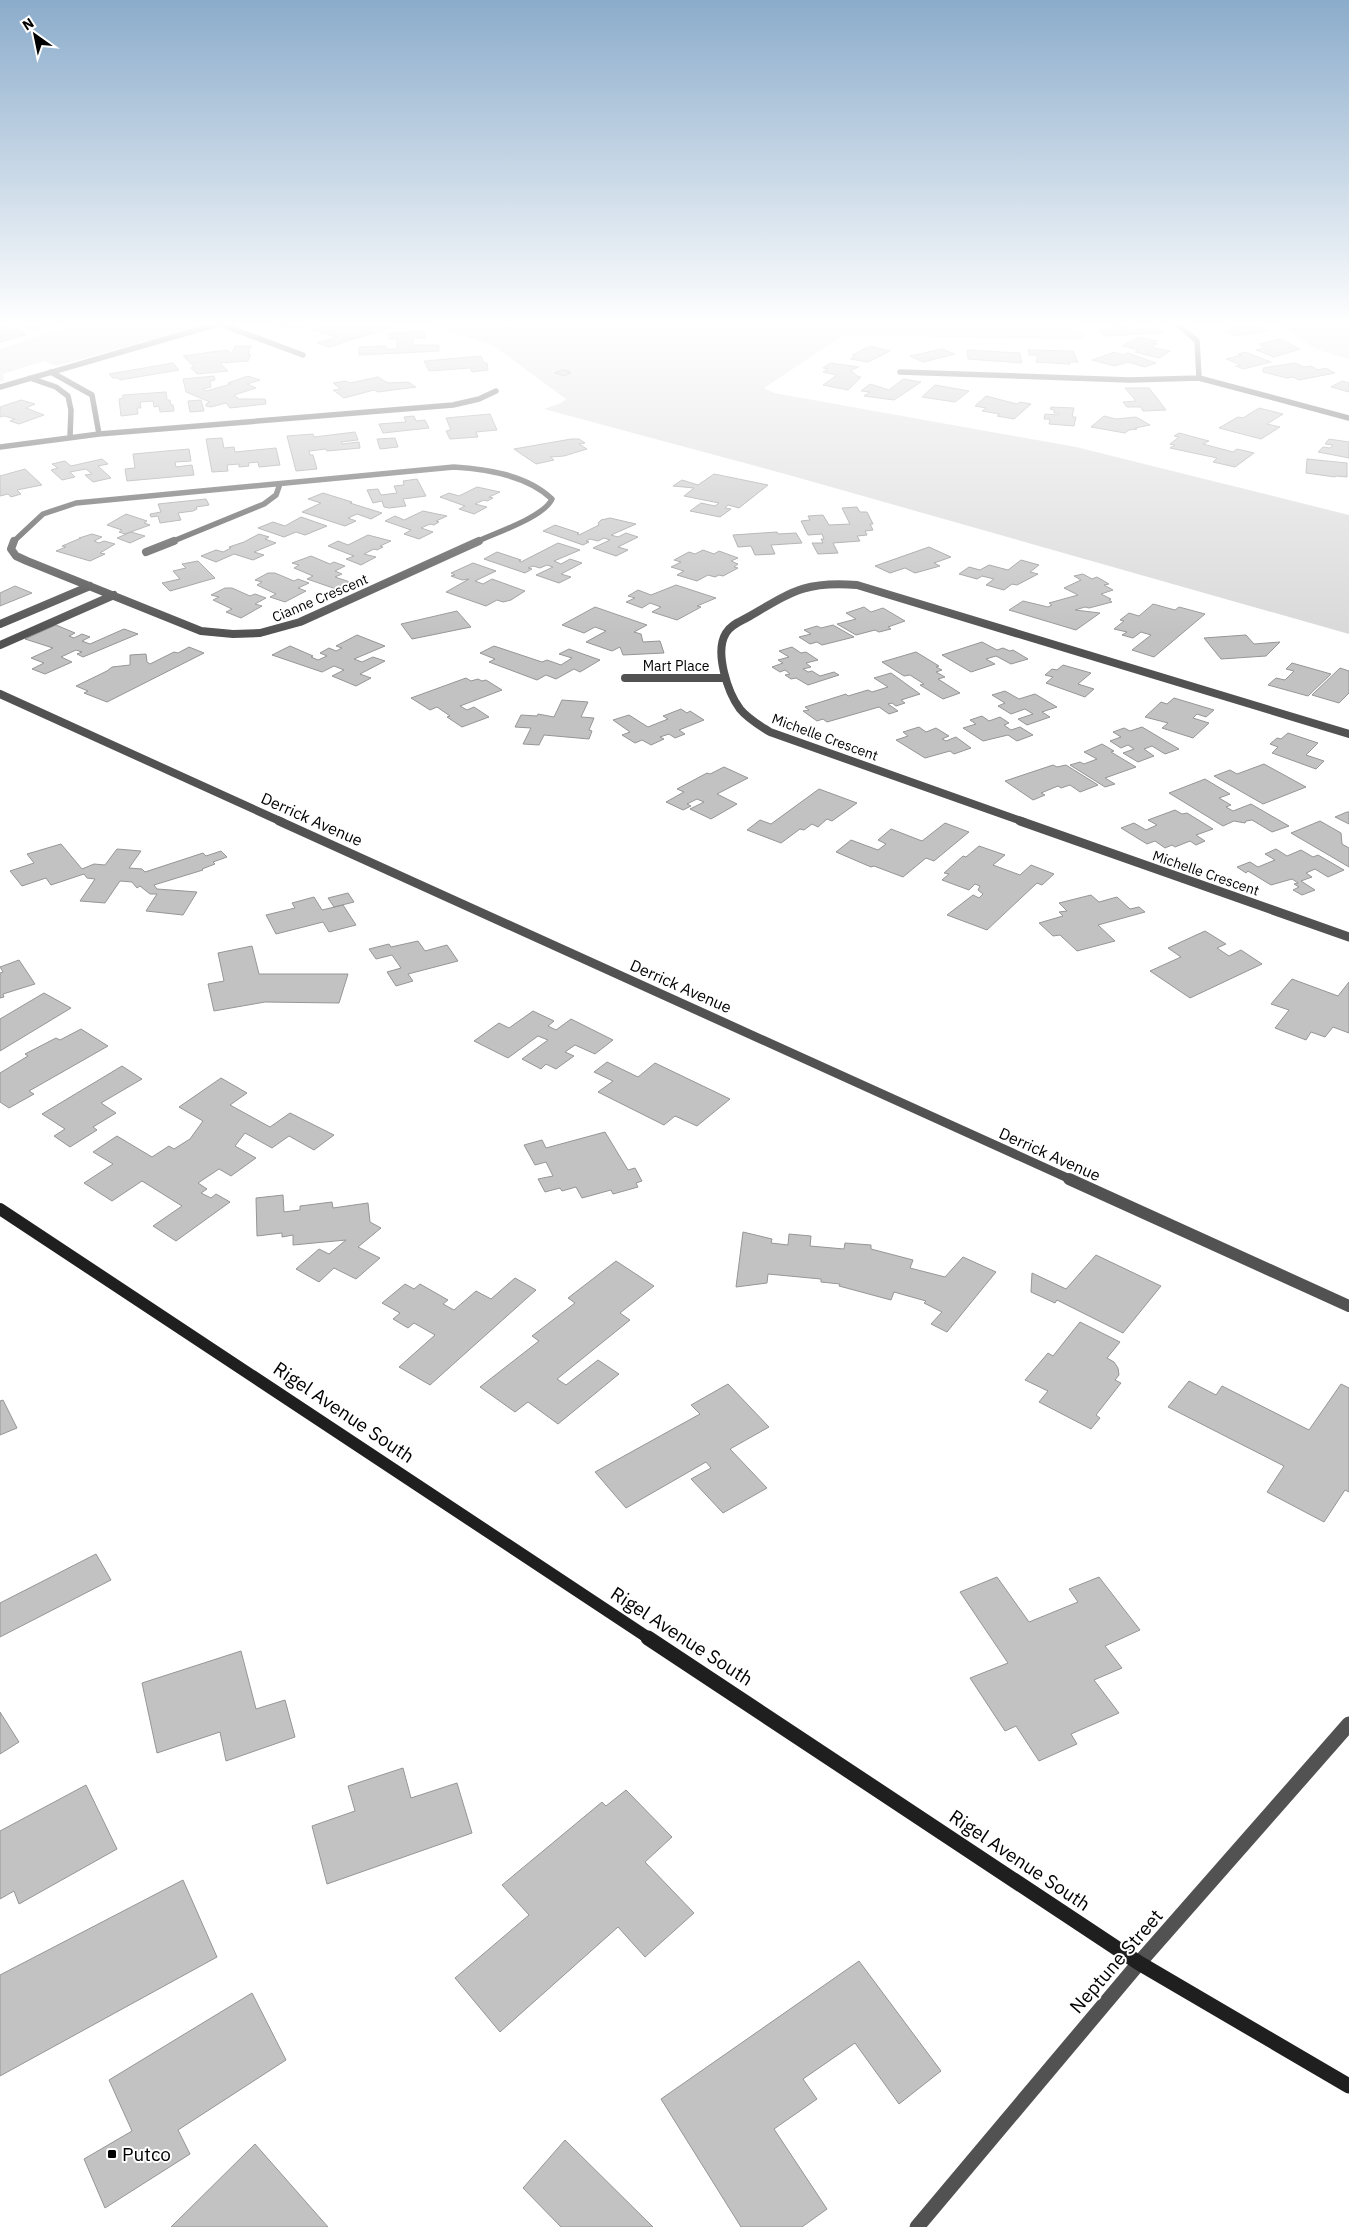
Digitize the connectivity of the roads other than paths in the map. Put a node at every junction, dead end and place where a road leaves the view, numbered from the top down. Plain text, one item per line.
1 (71, 427) edge
2 (98, 427) edge
3 (185, 427) edge
4 (99, 434) junction
5 (70, 438) junction
6 (0, 447) edge
7 (280, 484) junction
8 (146, 552) dead end
9 (90, 586) junction
10 (114, 595) junction
11 (0, 624) edge
12 (0, 645) edge
13 (625, 678) dead end
14 (726, 678) junction
15 (0, 694) edge
16 (1349, 734) edge
17 (1349, 937) edge
18 (0, 1208) edge
19 (1349, 1306) edge
20 (1349, 1724) edge
21 (1140, 1963) junction
22 (1349, 2086) edge
23 (917, 2227) edge

1 - 5 street
2 - 4 street
3 - 4 street
4 - 5 street
5 - 6 street
7 - 8 street
7 - 9 street, Cianne Crescent
7 - 10 street, Cianne Crescent
9 - 10 street, Cianne Crescent
9 - 11 street
10 - 12 street
13 - 14 street, Mart Place
14 - 16 street, Michelle Crescent
14 - 17 street, Michelle Crescent
15 - 19 street, Derrick Avenue
18 - 21 main road, Rigel Avenue South
20 - 21 street, Neptune Street
21 - 22 main road, Rigel Avenue South
21 - 23 street, Neptune Street

